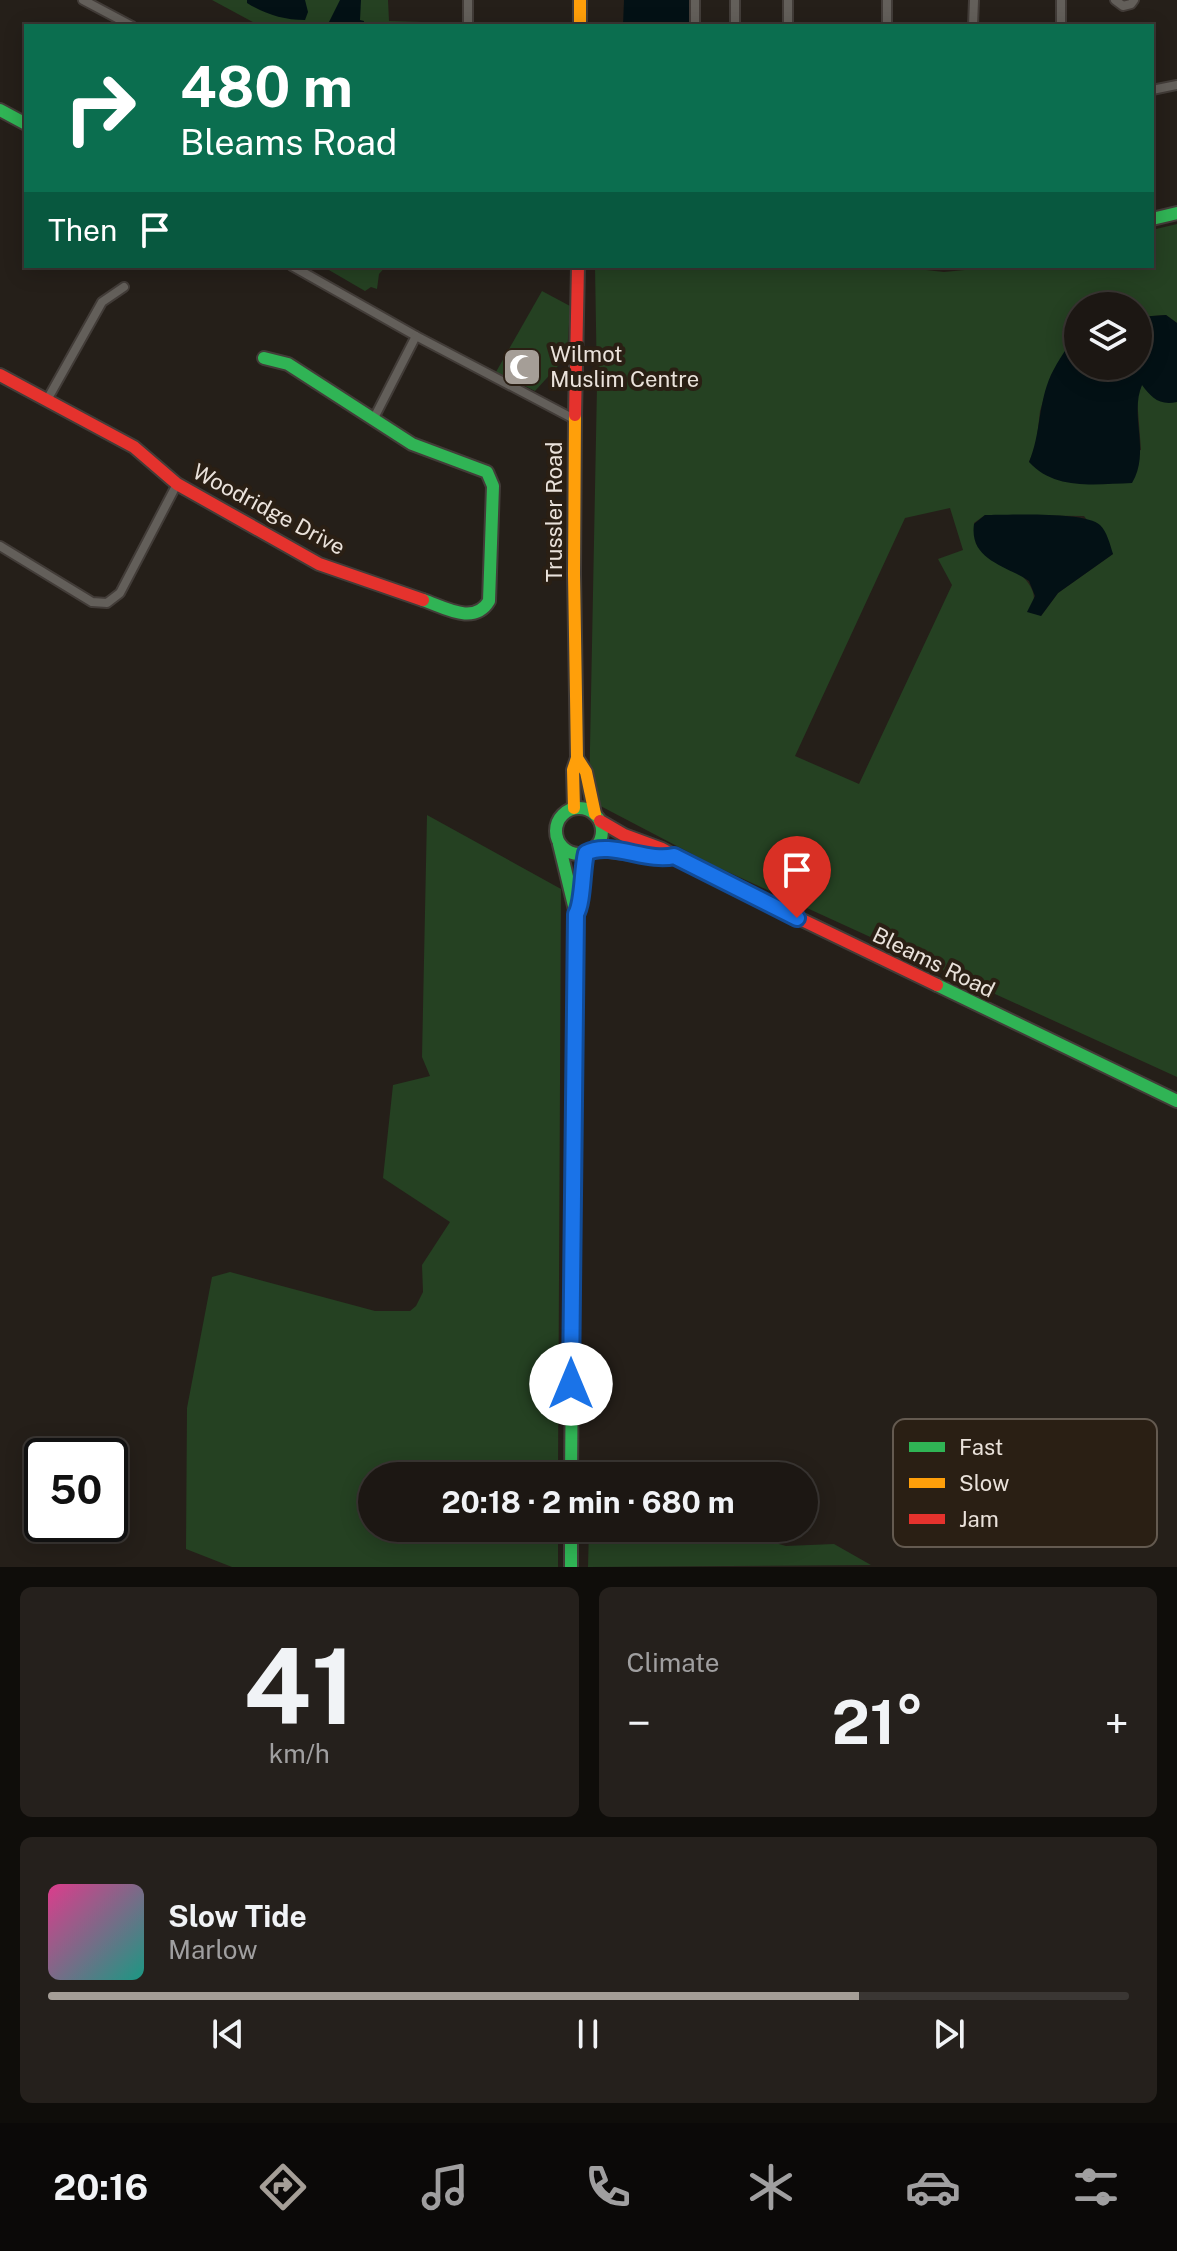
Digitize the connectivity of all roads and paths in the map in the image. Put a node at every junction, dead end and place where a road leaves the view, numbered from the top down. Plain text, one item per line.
1 (83, 0) edge
2 (468, 0) edge
3 (580, 0) edge
4 (695, 0) edge
5 (735, 0) edge
6 (788, 0) edge
7 (887, 0) edge
8 (974, 0) edge
9 (1061, 0) edge
10 (1115, 0) edge
11 (1134, 0) edge
12 (128, 24) edge
13 (468, 24) edge
14 (580, 24) edge
15 (695, 24) edge
16 (735, 24) edge
17 (788, 24) edge
18 (887, 24) edge
19 (973, 24) edge
20 (1061, 24) edge
21 (1177, 85) edge
22 (1154, 90) edge
23 (0, 110) edge
24 (24, 123) edge
25 (1177, 213) edge
26 (1154, 219) edge
27 (296, 268) edge
28 (578, 268) edge
29 (124, 287) dead end
30 (416, 336) junction
31 (264, 358) dead end
32 (0, 375) edge
33 (47, 400) junction
34 (574, 419) junction
35 (373, 420) junction
36 (177, 484) junction
37 (0, 546) edge
38 (577, 758) junction
39 (574, 808) junction
40 (598, 817) junction
41 (559, 844) junction
42 (590, 851) junction
43 (674, 856) junction
44 (576, 914) junction
45 (1177, 1101) edge
46 (571, 1462) edge
47 (571, 1542) edge
48 (571, 1567) edge

1 - 12 street
2 - 13 street
3 - 14 main road
4 - 15 street
5 - 16 street
6 - 17 street
7 - 18 street
8 - 19 street
9 - 20 street
10 - 11 street
21 - 22 street
23 - 24 main road
25 - 26 main road
27 - 30 street
28 - 34 main road, Trussler Road
29 - 33 street
30 - 34 street
30 - 35 street
31 - 35 main road, Woodridge Drive
32 - 33 main road, Woodridge Drive
33 - 36 main road, Woodridge Drive
34 - 38 main road, Trussler Road
35 - 36 main road, Woodridge Drive
36 - 37 street
38 - 39 main road, Trussler Road
38 - 40 main road, Trussler Road
39 - 40 main road
39 - 41 main road
40 - 42 main road
40 - 43 main road, Bleams Road
41 - 42 main road
41 - 44 main road
42 - 43 main road, Bleams Road
42 - 44 main road
43 - 45 main road, Bleams Road
44 - 46 main road
47 - 48 main road

